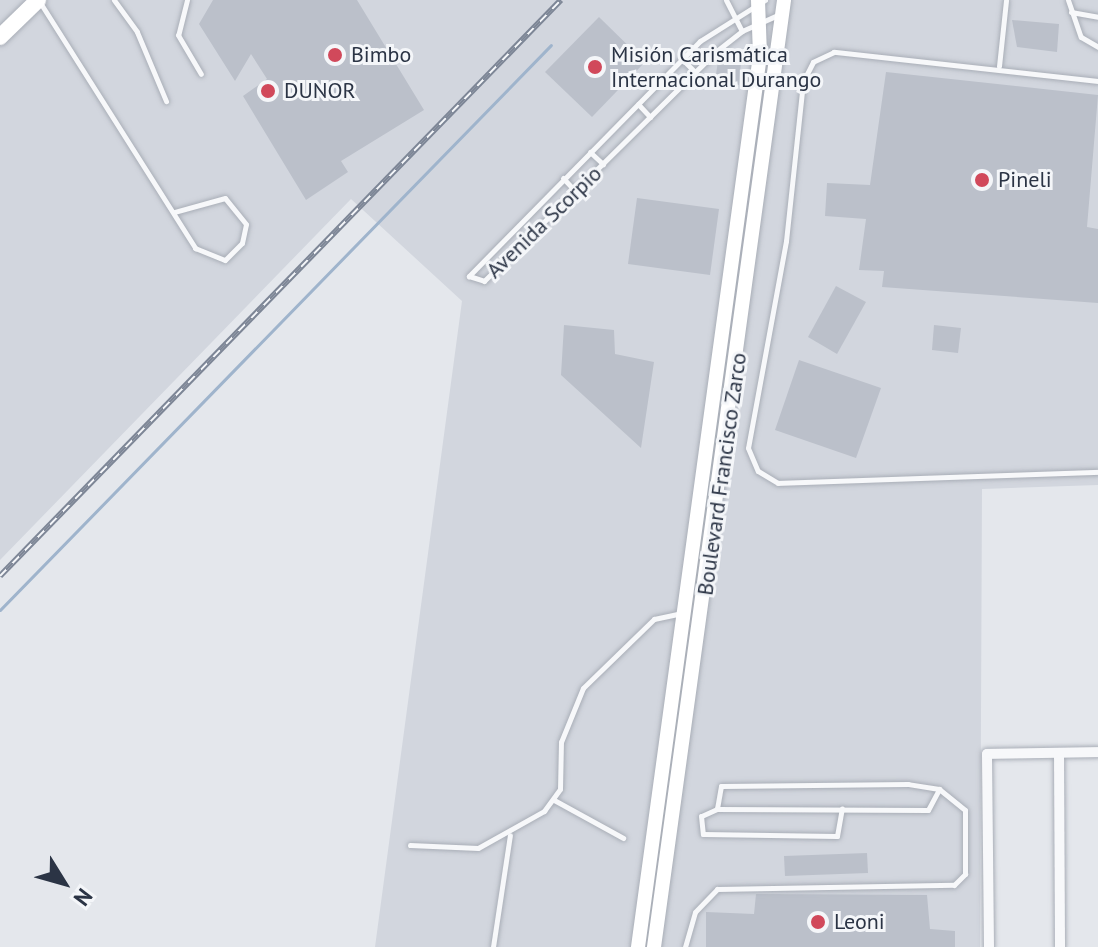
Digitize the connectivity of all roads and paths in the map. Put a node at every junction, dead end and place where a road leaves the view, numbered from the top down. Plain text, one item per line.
1 (38, 0) edge
2 (114, 0) edge
3 (187, 0) edge
4 (726, 0) edge
5 (1006, 0) edge
6 (1068, 0) edge
7 (760, 1) edge
8 (21, 6) edge
9 (783, 7) edge
10 (1071, 12) junction
11 (732, 16) junction
12 (1098, 17) edge
13 (758, 23) junction
14 (742, 31) junction
15 (0, 37) edge
16 (1098, 47) edge
17 (682, 59) junction
18 (999, 66) junction
19 (695, 72) junction
20 (201, 74) dead end
21 (1098, 81) edge
22 (166, 101) dead end
23 (638, 104) junction
24 (650, 117) junction
25 (590, 152) junction
26 (603, 164) junction
27 (563, 178) junction
28 (575, 191) junction
29 (174, 212) junction
30 (726, 317) junction
31 (744, 318) junction
32 (1098, 472) edge
33 (690, 596) junction
34 (706, 596) junction
35 (688, 613) junction
36 (688, 664) junction
37 (1098, 752) edge
38 (1059, 753) junction
39 (939, 789) junction
40 (554, 800) junction
41 (842, 808) junction
42 (717, 809) junction
43 (664, 828) junction
44 (511, 834) junction
45 (623, 838) dead end
46 (410, 845) dead end
47 (493, 947) edge
48 (638, 947) edge
49 (654, 947) edge
50 (685, 947) edge
51 (989, 947) edge
52 (1060, 947) edge

1 - 8 main road
1 - 29 lane
2 - 22 lane
3 - 20 lane
4 - 11 lane
5 - 18 lane
6 - 10 lane
7 - 11 lane, Avenida Scorpio
7 - 13 main road, Boulevard Francisco Zarco
8 - 15 main road
9 - 13 lane, Avenida Scorpio
9 - 31 main road, Boulevard Francisco Zarco
10 - 12 lane
10 - 16 lane
11 - 14 lane
11 - 17 lane, Avenida Scorpio
13 - 14 lane, Avenida Scorpio
13 - 30 main road, Boulevard Francisco Zarco
14 - 19 lane, Avenida Scorpio
17 - 19 lane
17 - 23 lane, Avenida Scorpio
18 - 21 lane
18 - 32 lane
19 - 24 lane, Avenida Scorpio
23 - 24 lane
23 - 25 lane, Avenida Scorpio
24 - 26 lane, Avenida Scorpio
25 - 26 lane
25 - 27 lane, Avenida Scorpio
26 - 28 lane, Avenida Scorpio
27 - 28 lane
27 - 28 lane, Avenida Scorpio
29 - 29 lane
30 - 31 main road
30 - 33 main road, Boulevard Francisco Zarco
31 - 34 main road, Boulevard Francisco Zarco
33 - 34 main road
33 - 35 main road, Boulevard Francisco Zarco
34 - 36 main road, Boulevard Francisco Zarco
35 - 36 main road, Boulevard Francisco Zarco
35 - 40 lane
36 - 43 main road, Boulevard Francisco Zarco
37 - 38 street
38 - 51 street
38 - 52 street
39 - 41 lane
39 - 42 lane
39 - 50 lane
40 - 44 lane
40 - 45 lane
41 - 42 lane
41 - 42 lane
43 - 48 main road, Boulevard Francisco Zarco
43 - 49 main road, Boulevard Francisco Zarco
44 - 46 lane
44 - 47 lane

